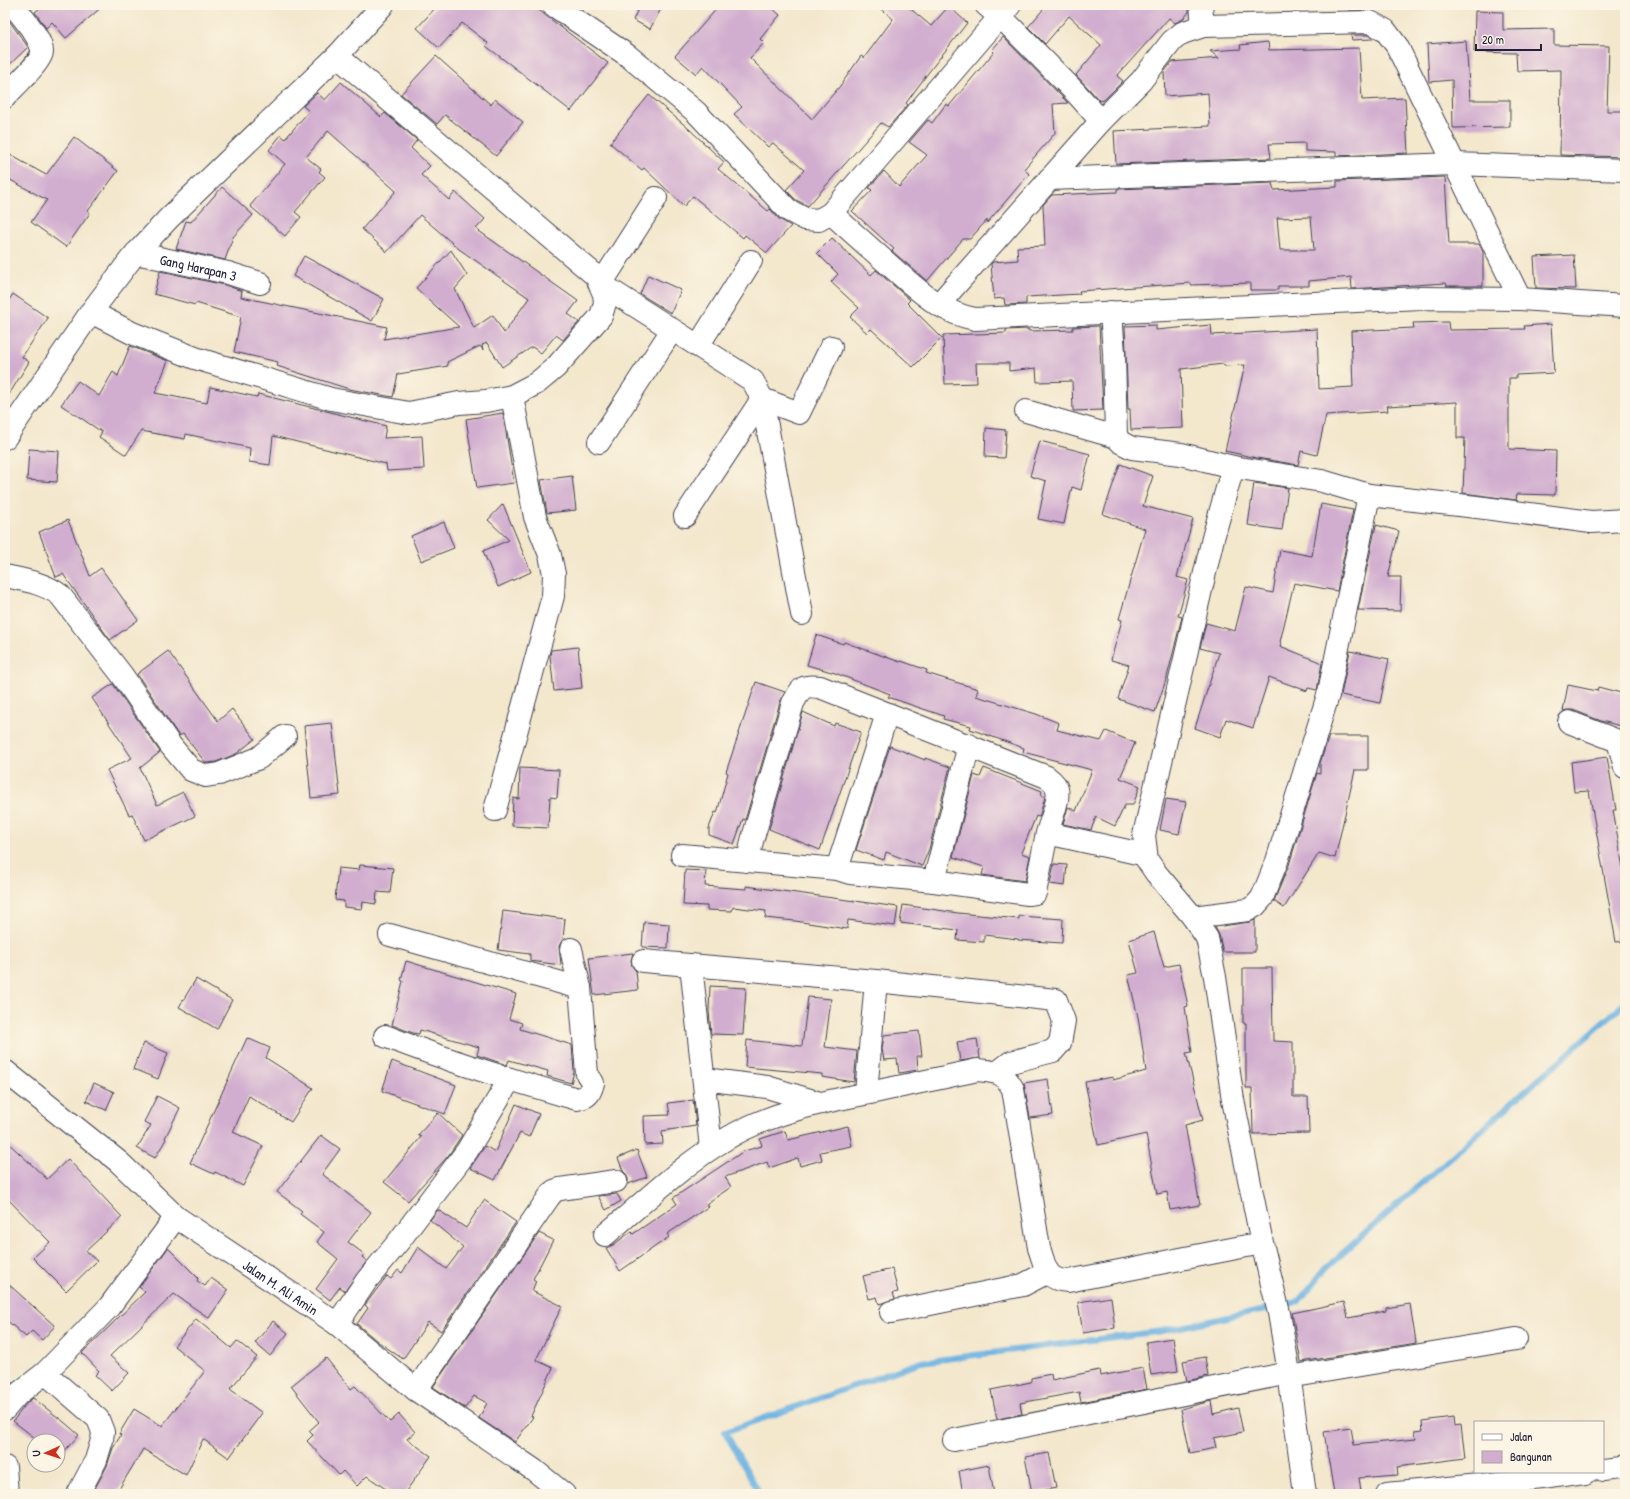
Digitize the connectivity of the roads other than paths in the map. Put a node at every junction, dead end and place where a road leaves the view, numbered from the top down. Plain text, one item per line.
1 (13, 5) edge
2 (383, 5) edge
3 (553, 5) edge
4 (1202, 5) edge
5 (998, 9) edge
6 (1202, 26) junction
7 (337, 56) junction
8 (5, 97) edge
9 (1101, 121) junction
10 (1455, 164) junction
11 (1625, 170) edge
12 (1049, 179) junction
13 (656, 198) dead end
14 (831, 213) junction
15 (136, 253) junction
16 (751, 261) dead end
17 (260, 283) dead end
18 (601, 284) junction
19 (1520, 299) junction
20 (938, 305) junction
21 (1625, 306) edge
22 (91, 312) junction
23 (1111, 312) junction
24 (672, 330) junction
25 (698, 346) junction
26 (831, 347) dead end
27 (512, 396) junction
28 (762, 399) junction
29 (1026, 411) dead end
30 (1116, 437) junction
31 (5, 438) edge
32 (599, 442) dead end
33 (1233, 466) junction
34 (1369, 495) junction
35 (685, 516) dead end
36 (1625, 520) edge
37 (5, 576) edge
38 (802, 614) dead end
39 (887, 714) junction
40 (1569, 722) dead end
41 (285, 736) dead end
42 (1622, 742) edge
43 (969, 745) junction
44 (1625, 767) edge
45 (496, 810) dead end
46 (1047, 834) junction
47 (1146, 854) junction
48 (682, 855) dead end
49 (748, 861) junction
50 (837, 869) junction
51 (934, 882) junction
52 (1193, 918) junction
53 (390, 935) dead end
54 (571, 949) dead end
55 (643, 961) dead end
56 (691, 965) junction
57 (876, 981) junction
58 (580, 988) junction
59 (385, 1036) dead end
60 (5, 1071) edge
61 (998, 1072) junction
62 (510, 1079) junction
63 (704, 1079) junction
64 (866, 1094) junction
65 (820, 1103) junction
66 (711, 1148) junction
67 (616, 1181) dead end
68 (176, 1217) junction
69 (605, 1236) dead end
70 (1262, 1243) junction
71 (1048, 1272) junction
72 (891, 1312) dead end
73 (338, 1324) junction
74 (1516, 1339) dead end
75 (45, 1373) junction
76 (1289, 1375) junction
77 (416, 1390) junction
78 (5, 1409) edge
79 (954, 1440) dead end
80 (5, 1467) edge
81 (1625, 1467) edge
82 (1604, 1470) edge
83 (1579, 1473) edge
84 (7, 1494) edge
85 (78, 1494) edge
86 (564, 1494) edge
87 (1305, 1494) edge
88 (1388, 1494) edge

1 - 8 street
2 - 7 street
3 - 14 street
4 - 6 street
5 - 9 street
5 - 14 street
6 - 9 street
6 - 10 street
7 - 15 street
7 - 18 street
9 - 12 street
10 - 11 street
10 - 12 street
10 - 19 street
12 - 20 street
13 - 18 street
14 - 20 street
15 - 17 street, Gang Harapan 3
15 - 22 street
16 - 25 street
18 - 24 street
18 - 27 street
19 - 21 street
19 - 23 street
20 - 23 street
22 - 27 street
22 - 31 street
23 - 30 street
24 - 25 street
24 - 32 street
25 - 28 street
26 - 28 street
27 - 45 street
28 - 35 street
28 - 38 street
29 - 30 street
30 - 33 street
33 - 34 street
33 - 47 street
34 - 36 street
34 - 52 street
37 - 41 street
39 - 43 street
39 - 49 street
39 - 50 street
40 - 42 street
42 - 44 street
43 - 46 street
43 - 51 street
46 - 47 street
46 - 51 street
47 - 52 street
48 - 49 street
49 - 50 street
50 - 51 street
52 - 70 street
53 - 58 street
54 - 58 street
55 - 56 street
56 - 57 street
56 - 63 street
57 - 61 street
57 - 64 street
58 - 62 street
59 - 62 street
60 - 68 street, Jalan M. Ali Amin
61 - 64 street
61 - 71 street
62 - 73 street
63 - 65 street
63 - 66 street
64 - 65 street
65 - 66 street
66 - 69 street
67 - 77 street
68 - 73 street, Jalan M. Ali Amin
68 - 75 street
70 - 71 street
70 - 76 street
71 - 72 street
73 - 77 street, Jalan M. Ali Amin
74 - 76 street
75 - 78 street
75 - 85 street
76 - 79 street
76 - 87 street
77 - 86 street, Jalan M. Ali Amin
80 - 84 street
81 - 82 street
83 - 88 street

